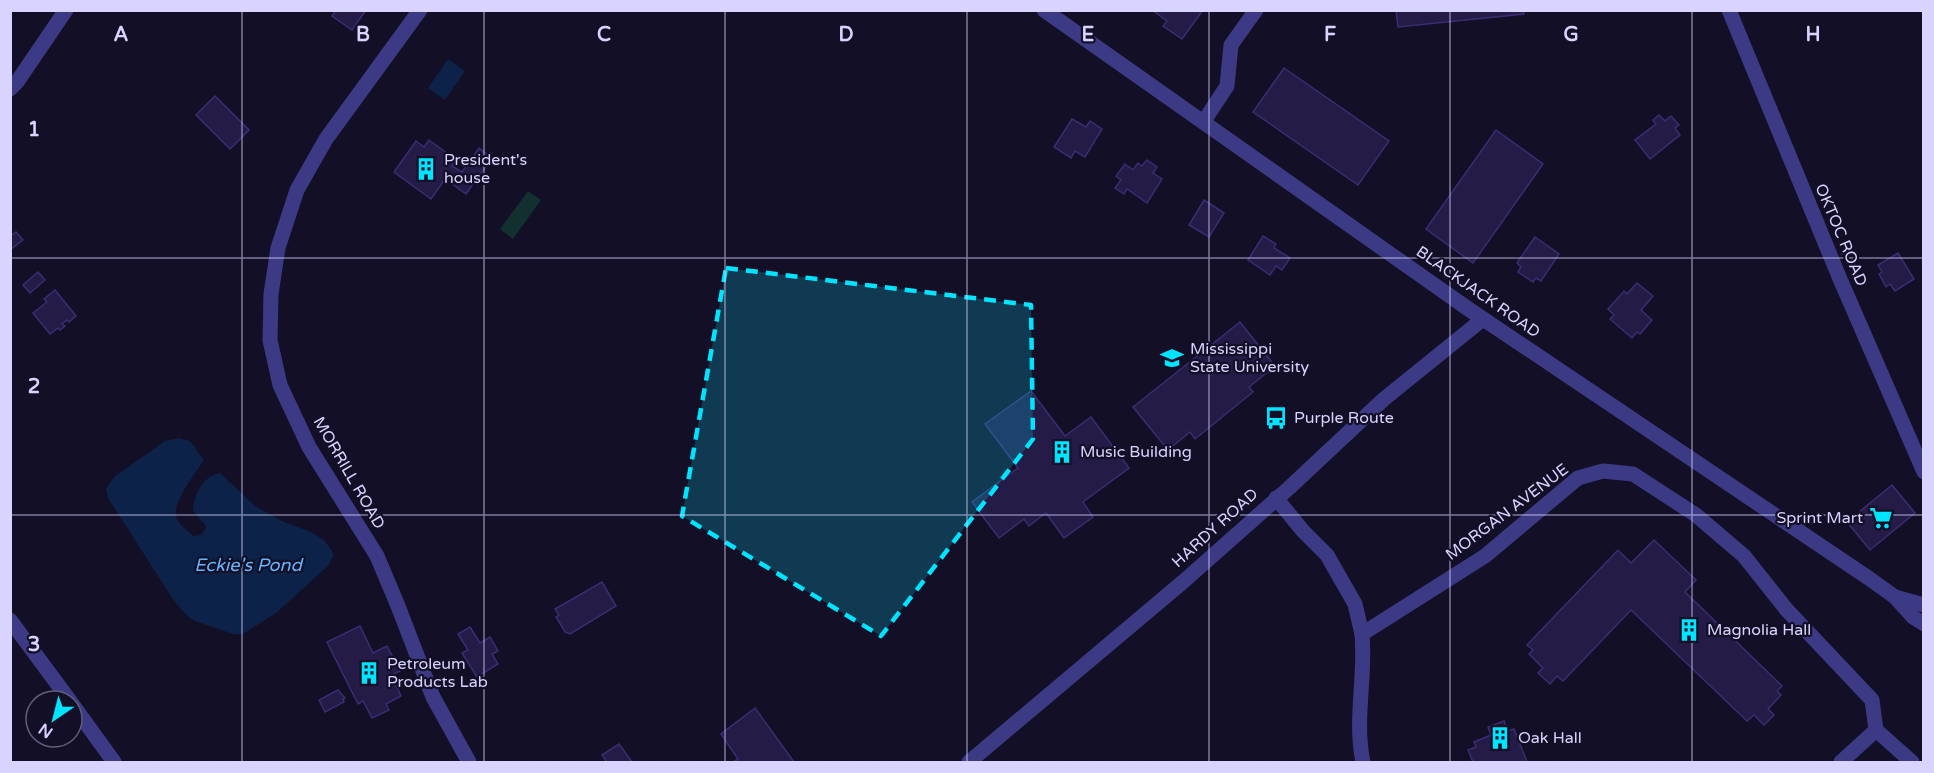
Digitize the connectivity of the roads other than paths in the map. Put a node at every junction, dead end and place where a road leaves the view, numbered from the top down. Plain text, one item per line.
1 (66, 10) edge
2 (420, 10) edge
3 (1044, 10) edge
4 (1256, 10) edge
5 (1728, 10) edge
6 (10, 89) edge
7 (1204, 121) junction
8 (1483, 319) junction
9 (1922, 467) edge
10 (1276, 498) junction
11 (1895, 597) junction
12 (1923, 605) edge
13 (10, 620) edge
14 (1923, 624) edge
15 (1362, 634) junction
16 (61, 689) edge
17 (84, 721) edge
18 (1876, 730) junction
19 (114, 762) edge
20 (469, 762) edge
21 (969, 762) edge
22 (1363, 762) edge
23 (1841, 762) edge
24 (1912, 762) edge

1 - 6 street
2 - 20 street, MORRILL ROAD
3 - 7 street, BLACKJACK ROAD
4 - 7 street
5 - 9 street, OKTOC ROAD
7 - 8 street, BLACKJACK ROAD
8 - 10 street, HARDY ROAD
8 - 11 street, BLACKJACK ROAD
10 - 15 street
10 - 21 street, HARDY ROAD
11 - 12 street, BLACKJACK ROAD
11 - 14 street, BLACKJACK ROAD
13 - 16 street
15 - 18 street, MORGAN AVENUE
15 - 22 street
17 - 19 street
18 - 23 street
18 - 24 street

